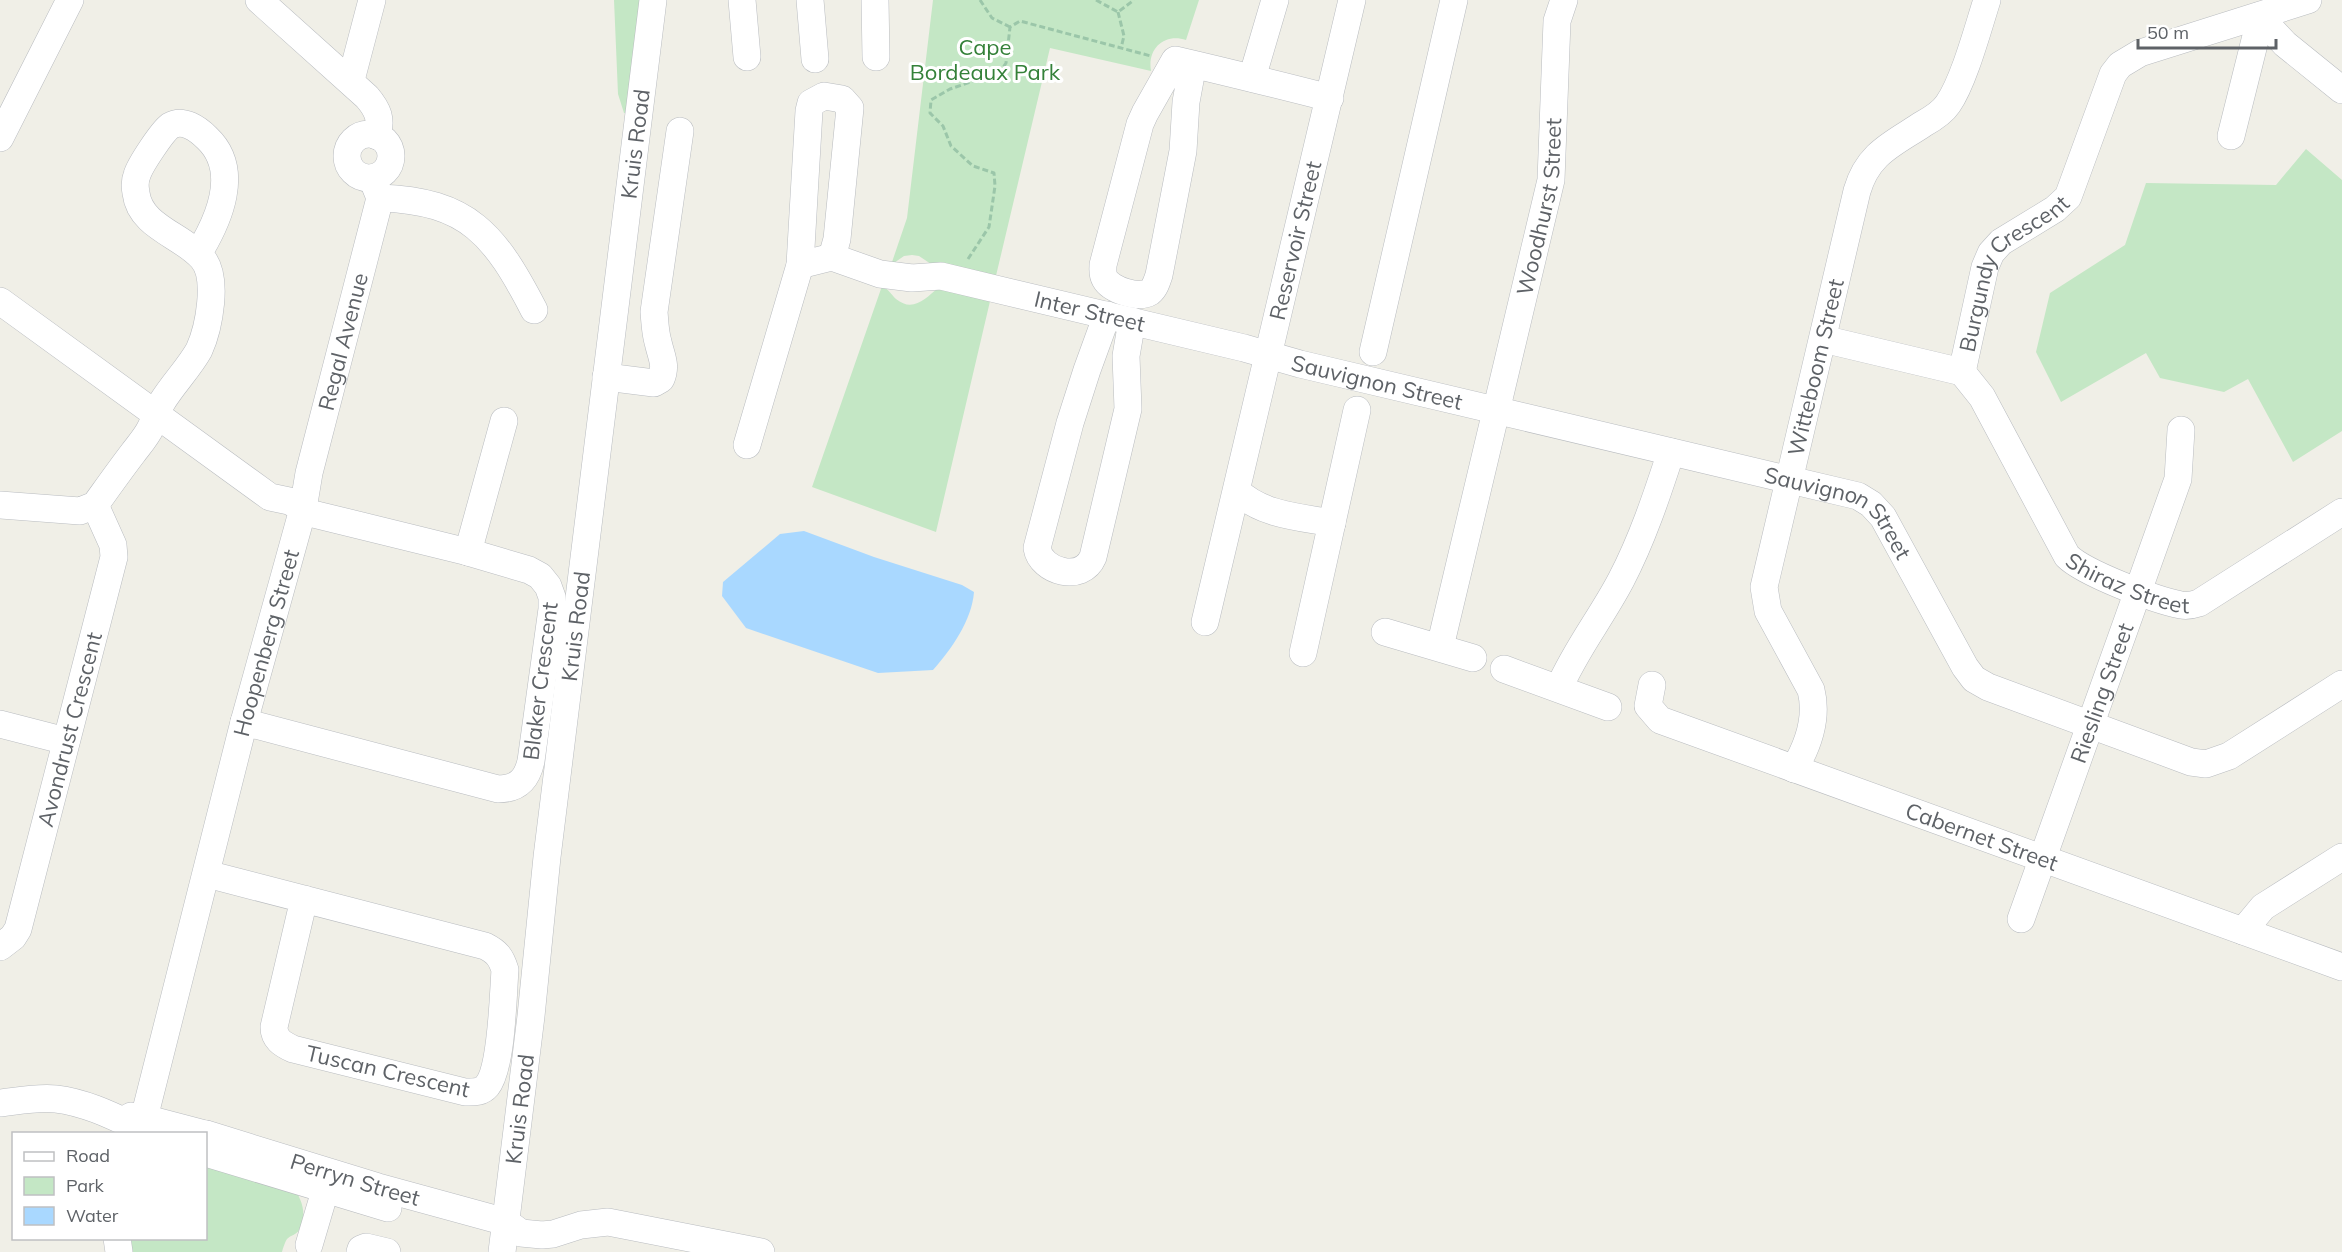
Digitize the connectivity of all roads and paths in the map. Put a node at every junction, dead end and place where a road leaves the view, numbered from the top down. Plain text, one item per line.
1 (70, 0) edge
2 (259, 0) edge
3 (372, 0) edge
4 (653, 0) edge
5 (742, 0) edge
6 (810, 0) edge
7 (875, 0) edge
8 (980, 0) edge
9 (1096, 0) edge
10 (1134, 0) edge
11 (1275, 0) edge
12 (1352, 0) edge
13 (1454, 0) edge
14 (1564, 0) edge
15 (1987, 0) edge
16 (2308, 0) edge
17 (1118, 12) junction
18 (2259, 16) junction
19 (1010, 27) junction
20 (1121, 48) junction
21 (1149, 56) dead end
22 (747, 57) dead end
23 (876, 57) dead end
24 (815, 59) dead end
25 (1184, 62) junction
26 (1252, 78) junction
27 (359, 89) junction
28 (2342, 90) edge
29 (1330, 98) junction
30 (680, 131) dead end
31 (2231, 136) dead end
32 (0, 138) edge
33 (376, 188) junction
34 (198, 254) dead end
35 (832, 257) junction
36 (800, 266) junction
37 (965, 267) dead end
38 (0, 302) edge
39 (534, 310) dead end
40 (1120, 318) junction
41 (1823, 339) junction
42 (1373, 352) dead end
43 (1268, 355) junction
44 (1087, 370) junction
45 (1962, 372) junction
46 (606, 377) junction
47 (1127, 378) junction
48 (1357, 410) dead end
49 (1496, 411) junction
50 (156, 414) junction
51 (504, 420) dead end
52 (2181, 430) dead end
53 (747, 445) dead end
54 (1671, 452) junction
55 (1790, 480) junction
56 (1237, 491) junction
57 (0, 505) edge
58 (95, 505) junction
59 (303, 509) junction
60 (2342, 512) edge
61 (1332, 524) junction
62 (468, 552) junction
63 (2138, 591) junction
64 (1205, 622) dead end
65 (1385, 632) dead end
66 (1440, 646) junction
67 (1303, 653) dead end
68 (1473, 657) dead end
69 (1504, 669) dead end
70 (2342, 684) edge
71 (1652, 685) dead end
72 (1559, 688) junction
73 (1608, 707) dead end
74 (244, 722) junction
75 (0, 724) edge
76 (2090, 726) junction
77 (66, 741) junction
78 (1794, 769) junction
79 (2342, 857) edge
80 (2043, 859) junction
81 (207, 874) junction
82 (304, 899) junction
83 (2021, 919) dead end
84 (2243, 931) junction
85 (0, 947) edge
86 (2342, 967) edge
87 (0, 1102) edge
88 (144, 1128) edge
89 (185, 1132) edge
90 (207, 1135) edge
91 (207, 1154) edge
92 (328, 1181) junction
93 (509, 1237) edge
94 (305, 1250) edge
95 (360, 1252) edge
96 (387, 1252) edge
97 (761, 1252) edge

1 - 32 street
2 - 27 street
3 - 27 street
4 - 46 street, Kruis Road
5 - 22 street
6 - 24 street
7 - 23 street
8 - 19 path
9 - 17 path
10 - 17 path
11 - 26 street
12 - 29 street, Reservoir Street
13 - 42 street
14 - 49 street, Woodhurst Street
15 - 41 street, Witteboom Street
16 - 18 street, Burgundy Crescent
17 - 20 path
18 - 28 street
18 - 31 street
18 - 45 street, Burgundy Crescent
19 - 20 path
19 - 37 path
20 - 21 path
25 - 25 street
25 - 26 street
26 - 29 street
27 - 33 street, Regal Avenue
29 - 43 street, Reservoir Street
30 - 46 street
33 - 39 street
33 - 59 street, Regal Avenue
34 - 50 street
35 - 36 street
35 - 36 street
35 - 40 street, Inter Street
36 - 53 street
38 - 50 street
40 - 43 street, Inter Street
40 - 44 street
40 - 47 street
41 - 45 street, Burgundy Crescent
41 - 55 street, Witteboom Street
43 - 49 street, Sauvignon Street
43 - 56 street, Reservoir Street
44 - 47 street
44 - 47 street
45 - 63 street, Shiraz Street
46 - 93 street, Kruis Road
48 - 61 street
49 - 54 street, Sauvignon Street
49 - 66 street, Woodhurst Street
50 - 58 street
50 - 59 street
51 - 62 street
52 - 63 street, Riesling Street
54 - 55 street, Sauvignon Street
54 - 72 street
55 - 76 street, Sauvignon Street
55 - 78 street, Witteboom Street
56 - 61 street
56 - 64 street, Reservoir Street
57 - 58 street
58 - 77 street, Avondrust Crescent
59 - 62 street, Blaker Crescent
59 - 74 street, Hoopenberg Street
60 - 63 street, Shiraz Street
61 - 67 street
62 - 74 street, Blaker Crescent
63 - 76 street, Riesling Street
65 - 66 street
66 - 68 street
69 - 72 street
70 - 76 street, Sauvignon Street
71 - 78 street, Cabernet Street
72 - 73 street
74 - 81 street, Hoopenberg Street
75 - 77 street
76 - 80 street, Riesling Street
77 - 85 street, Avondrust Crescent
78 - 80 street, Cabernet Street
79 - 84 street
80 - 83 street, Riesling Street
80 - 84 street, Cabernet Street
81 - 82 street, Tuscan Crescent
81 - 88 street, Hoopenberg Street
82 - 82 street, Tuscan Crescent
84 - 86 street, Cabernet Street
87 - 88 street, Perryn Street
88 - 89 street, Perryn Street
90 - 92 street, Perryn Street
91 - 92 street, Perryn Street
92 - 93 street, Perryn Street
92 - 94 street
93 - 97 street, Perryn Street
95 - 96 street

